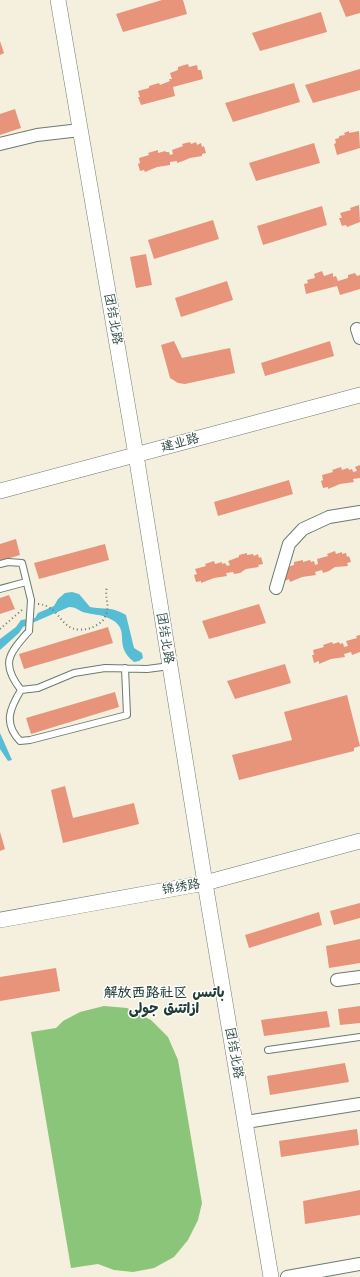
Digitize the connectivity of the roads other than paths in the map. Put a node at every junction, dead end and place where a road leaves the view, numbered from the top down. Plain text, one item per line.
1 (58, 0) edge
2 (80, 130) junction
3 (0, 144) edge
4 (360, 395) edge
5 (136, 455) junction
6 (0, 491) edge
7 (360, 512) edge
8 (0, 564) edge
9 (26, 582) junction
10 (276, 588) dead end
11 (0, 589) edge
12 (170, 666) junction
13 (126, 668) junction
14 (21, 690) junction
15 (360, 841) edge
16 (205, 883) junction
17 (0, 920) edge
18 (360, 977) edge
19 (338, 980) dead end
20 (360, 1037) edge
21 (268, 1050) dead end
22 (360, 1104) edge
23 (246, 1122) junction
24 (360, 1264) edge
25 (271, 1277) edge
26 (287, 1277) edge

1 - 2 street, 团结北路
2 - 3 street
2 - 5 street, 团结北路
4 - 5 street, 建业路
5 - 6 street, 建业路
5 - 12 street, 团结北路
7 - 10 street
8 - 9 lane
9 - 11 lane
9 - 14 lane, bridge
12 - 13 lane
12 - 16 street, 团结北路
13 - 14 lane
13 - 14 lane
15 - 16 street, 锦绣路
16 - 17 street, 锦绣路
16 - 23 street, 团结北路
18 - 19 street
20 - 21 lane
22 - 23 street
23 - 25 street, 团结北路
24 - 26 street

